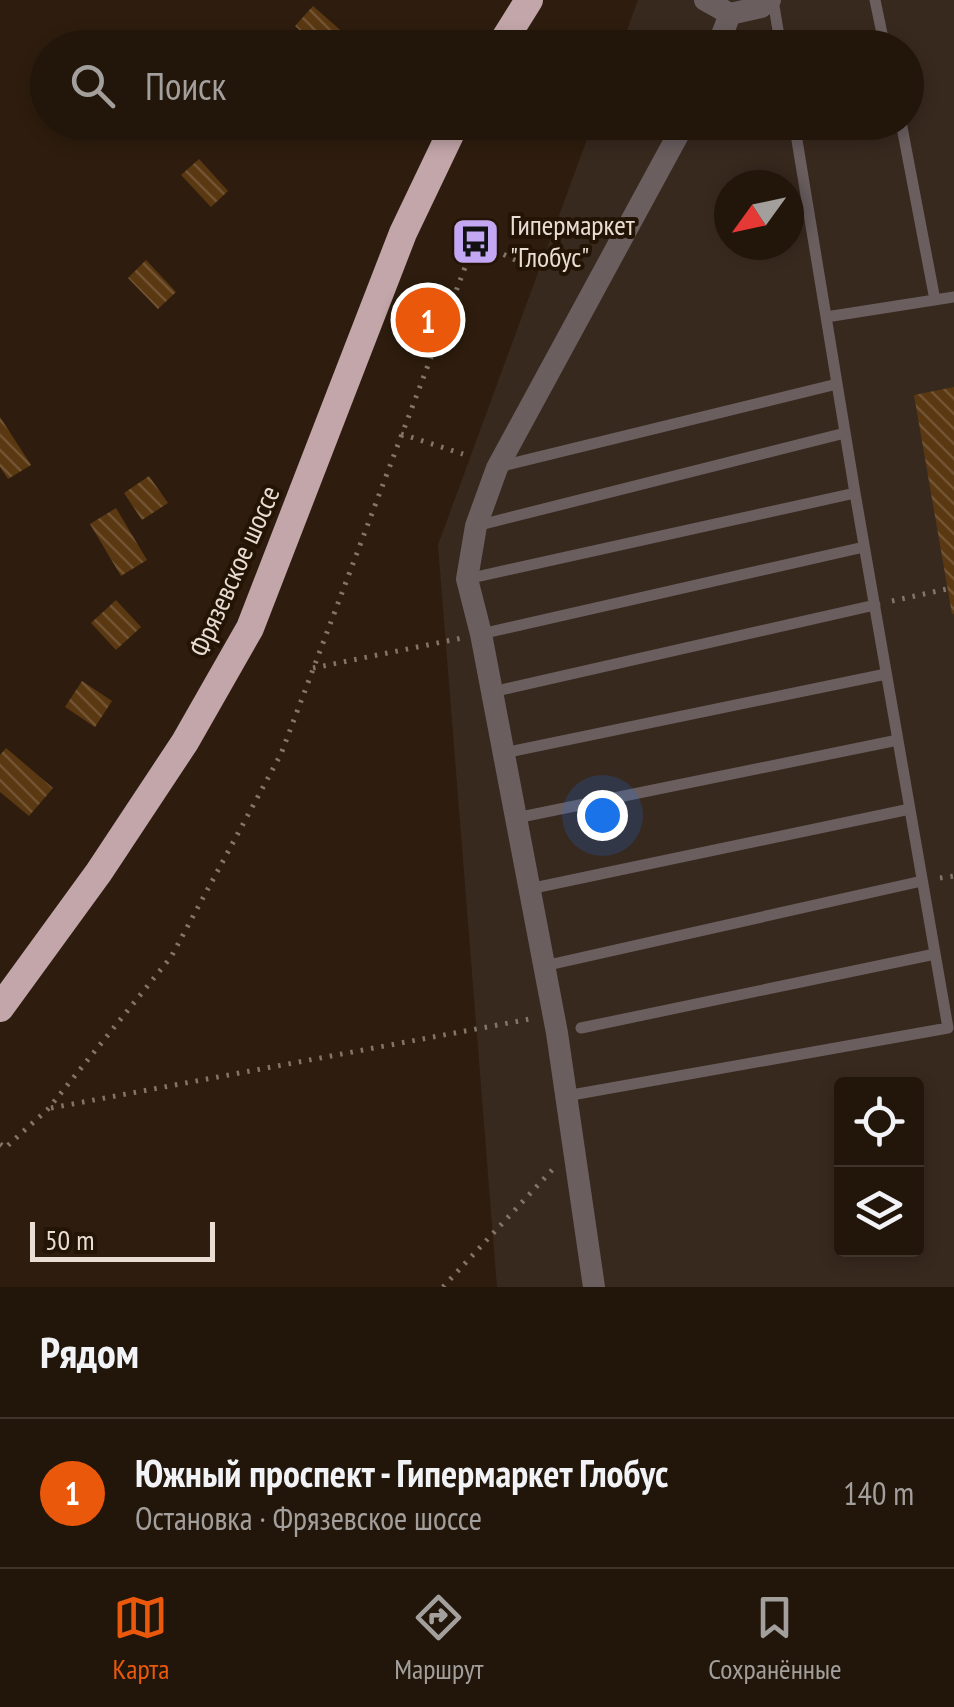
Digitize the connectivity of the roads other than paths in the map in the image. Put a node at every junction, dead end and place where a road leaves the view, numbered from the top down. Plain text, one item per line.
1 (529, 0) edge
2 (705, 0) edge
3 (772, 0) edge
4 (875, 0) edge
5 (730, 14) junction
6 (510, 30) edge
7 (724, 30) edge
8 (778, 30) edge
9 (881, 30) edge
10 (447, 140) edge
11 (676, 140) edge
12 (797, 140) edge
13 (904, 140) edge
14 (954, 297) edge
15 (935, 300) junction
16 (826, 316) junction
17 (838, 384) junction
18 (845, 434) junction
19 (497, 468) junction
20 (855, 494) junction
21 (476, 526) junction
22 (864, 547) junction
23 (467, 579) junction
24 (875, 604) junction
25 (481, 634) junction
26 (886, 674) junction
27 (492, 692) junction
28 (898, 740) junction
29 (504, 753) junction
30 (910, 809) junction
31 (516, 818) junction
32 (922, 882) junction
33 (529, 889) junction
34 (935, 954) junction
35 (544, 966) junction
36 (0, 1008) edge
37 (581, 1028) dead end
38 (566, 1096) junction
39 (594, 1287) edge

1 - 6 highway
2 - 5 street
3 - 5 street
3 - 8 lane
4 - 9 lane
5 - 7 street
10 - 36 highway, Фрязевское шоссе
11 - 19 street
12 - 16 lane
13 - 15 lane
14 - 15 lane
15 - 16 lane
16 - 17 lane
17 - 18 lane
17 - 19 lane
18 - 20 lane
18 - 21 lane
19 - 21 street
20 - 22 lane
20 - 23 lane
21 - 23 street
22 - 24 lane
22 - 25 lane
23 - 25 street
24 - 26 lane
24 - 27 lane
25 - 27 street
26 - 28 lane
26 - 29 lane
27 - 29 street
28 - 30 lane
28 - 31 lane
29 - 31 street
30 - 32 lane
30 - 33 lane
31 - 33 street
32 - 34 lane
32 - 35 lane
33 - 35 street
34 - 37 lane
34 - 38 lane
35 - 38 street
38 - 39 street

